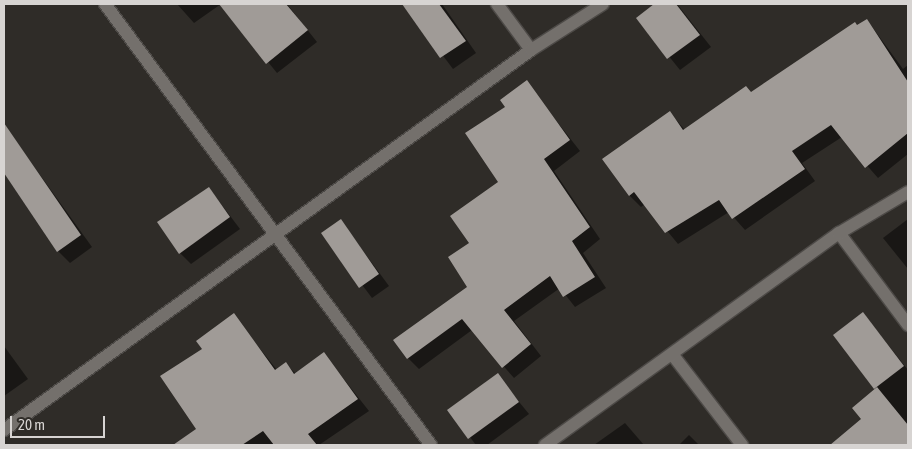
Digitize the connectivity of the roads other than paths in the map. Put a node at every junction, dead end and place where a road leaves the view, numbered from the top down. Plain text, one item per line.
1 (105, 4) edge
2 (497, 4) edge
3 (603, 4) edge
4 (530, 50) junction
5 (908, 192) edge
6 (839, 233) junction
7 (277, 234) junction
8 (908, 324) edge
9 (672, 354) junction
10 (4, 430) edge
11 (431, 445) edge
12 (545, 445) edge
13 (742, 445) edge

1 - 7 street
2 - 4 street
3 - 4 street
4 - 7 street
5 - 6 street
6 - 8 street
6 - 9 street
7 - 10 street
7 - 11 street
9 - 12 street
9 - 13 street

